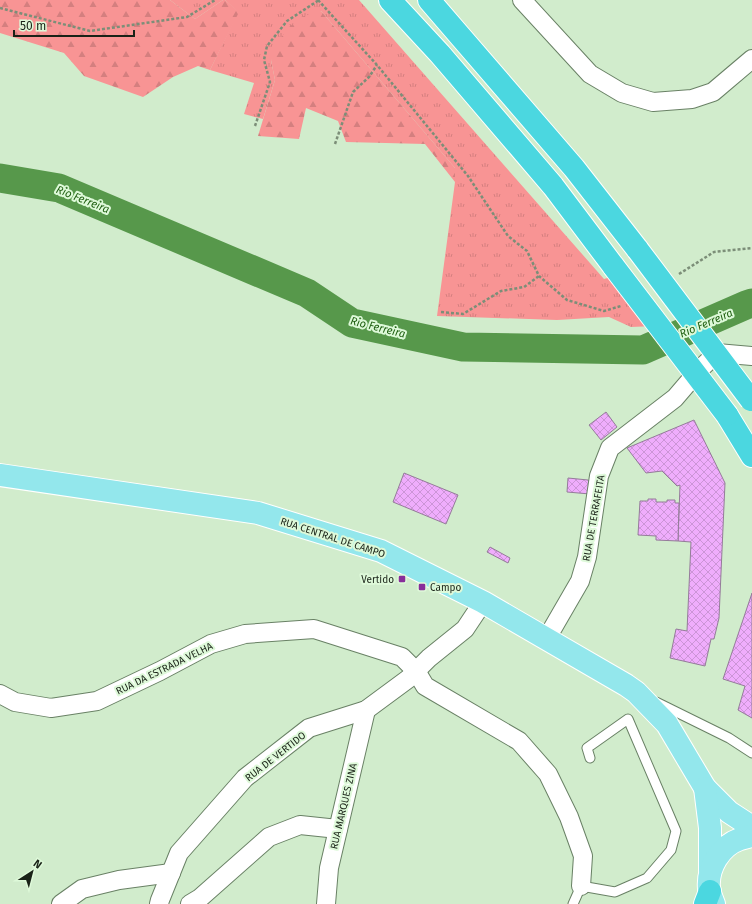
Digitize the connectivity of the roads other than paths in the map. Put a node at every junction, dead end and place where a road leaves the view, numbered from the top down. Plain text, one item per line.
1 (390, 0) edge
2 (429, 0) edge
3 (522, 0) edge
4 (752, 59) edge
5 (752, 356) edge
6 (752, 401) edge
7 (752, 456) edge
8 (0, 475) edge
9 (483, 602) junction
10 (547, 638) junction
11 (416, 671) junction
12 (636, 692) junction
13 (0, 694) edge
14 (366, 710) junction
15 (752, 753) edge
16 (590, 758) dead end
17 (705, 788) junction
18 (752, 827) edge
19 (338, 829) junction
20 (752, 836) edge
21 (171, 873) junction
22 (581, 886) junction
23 (710, 893) edge
24 (62, 904) edge
25 (159, 904) edge
26 (190, 904) edge
27 (326, 904) edge
28 (573, 904) edge

1 - 7 highway, bridge
2 - 6 highway, bridge
3 - 4 street
5 - 10 street, RUA DE TERRAFEITA
8 - 9 main road, RUA CENTRAL DE CAMPO
9 - 10 main road, RUA CENTRAL DE CAMPO
9 - 11 street, RUA DE VERTIDO
10 - 12 main road, RUA CENTRAL DE CAMPO
11 - 13 street, RUA DA ESTRADA VELHA
11 - 14 street, RUA DE VERTIDO
11 - 22 street, RUA DA ESTRADA VELHA
12 - 15 lane
12 - 17 main road, RUA CENTRAL DE CAMPO
14 - 19 street, RUA MARQUES ZINA
14 - 21 street, RUA DE VERTIDO
16 - 22 lane
17 - 18 main road, RUA CENTRAL DE CAMPO
17 - 23 main road, RUA CENTRAL DE CAMPO
19 - 26 street
19 - 27 street, RUA MARQUES ZINA
20 - 23 main road
21 - 24 street
21 - 25 street, RUA DE VERTIDO
22 - 28 lane

